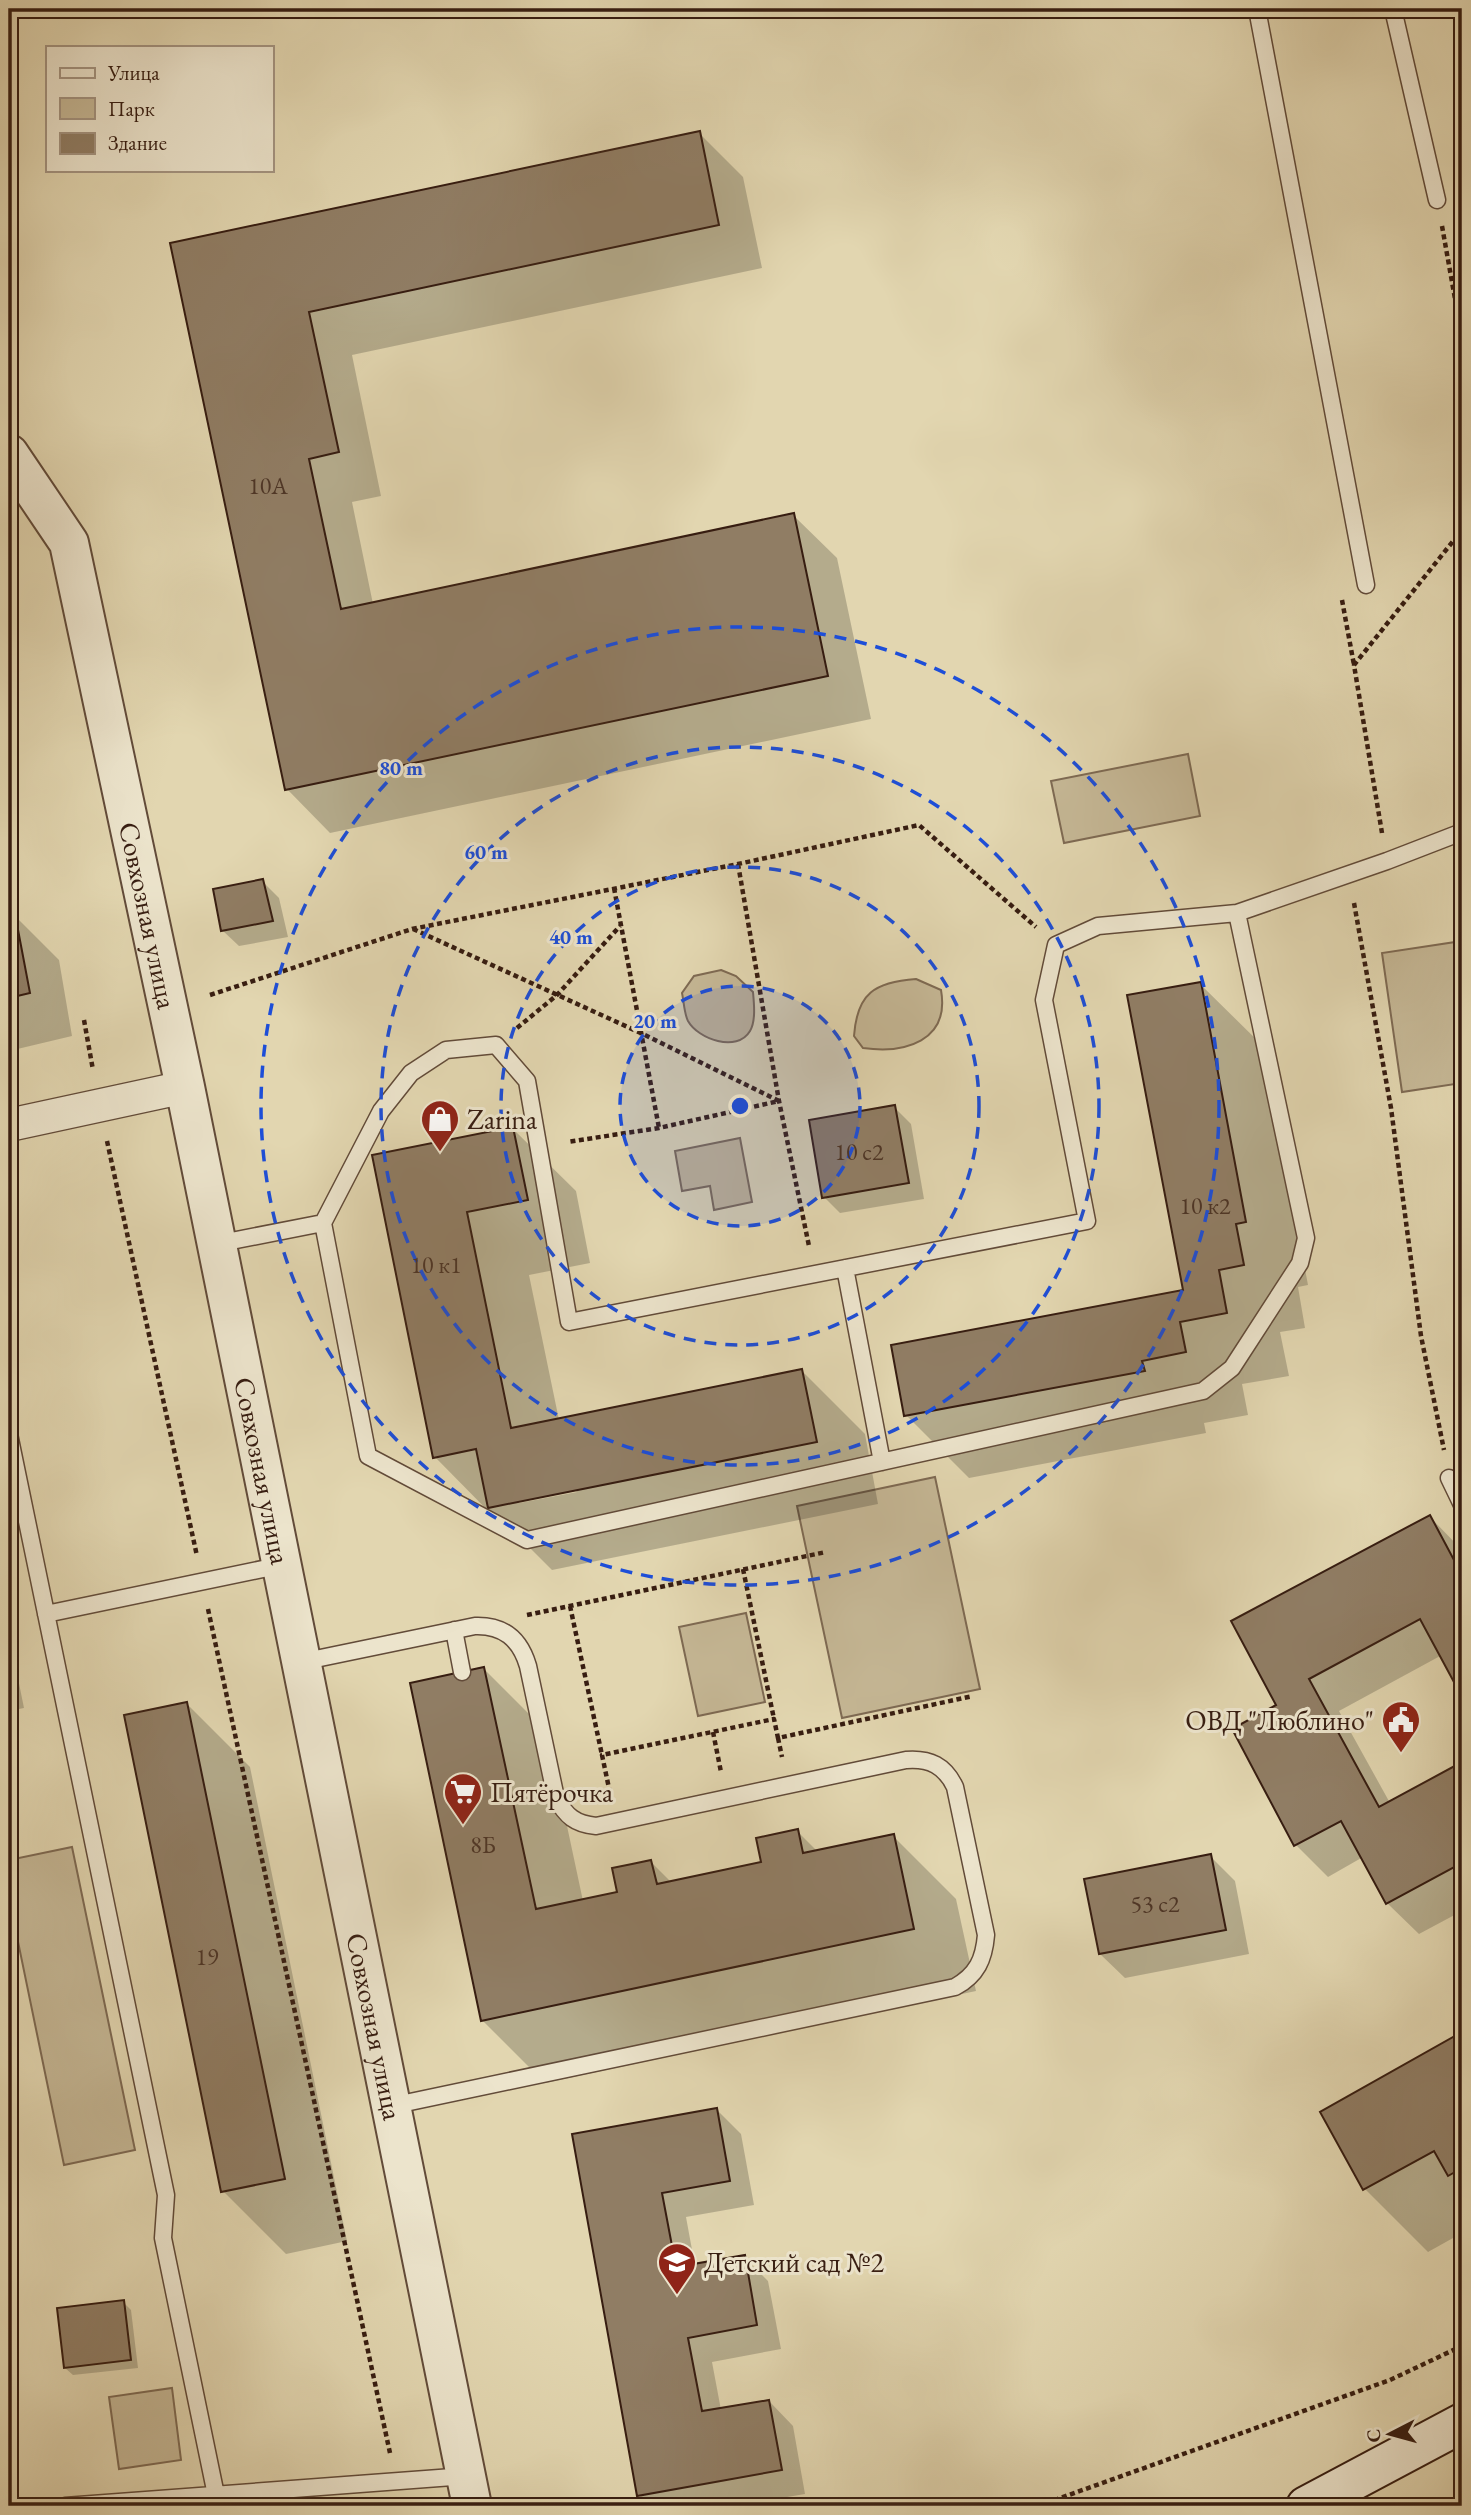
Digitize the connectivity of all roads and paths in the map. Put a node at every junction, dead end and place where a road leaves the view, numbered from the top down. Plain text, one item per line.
1 (1257, 9) edge
2 (1393, 9) edge
3 (1437, 200) joint
4 (1462, 338) edge
5 (9, 454) edge
6 (1462, 530) edge
7 (1366, 585) dead end
8 (1462, 832) edge
9 (1387, 861) junction
10 (738, 864) junction
11 (1349, 874) junction
12 (614, 888) junction
13 (1237, 913) junction
14 (621, 926) junction
15 (412, 929) junction
16 (1056, 945) junction
17 (210, 995) dead end
18 (556, 995) junction
19 (83, 1020) dead end
20 (643, 1034) junction
21 (496, 1045) junction
22 (185, 1087) junction
23 (779, 1101) junction
24 (100, 1105) junction
25 (9, 1125) edge
26 (659, 1128) junction
27 (538, 1146) junction
28 (323, 1223) junction
29 (216, 1244) junction
30 (845, 1268) junction
31 (814, 1274) junction
32 (9, 1434) edge
33 (882, 1462) junction
34 (1450, 1478) joint
35 (1462, 1505) edge
36 (826, 1552) dead end
37 (282, 1565) junction
38 (743, 1569) junction
39 (202, 1582) junction
40 (570, 1606) junction
41 (46, 1614) junction
42 (475, 1626) junction
43 (454, 1630) junction
44 (301, 1662) junction
45 (462, 1672) dead end
46 (973, 1696) dead end
47 (774, 1719) junction
48 (713, 1732) junction
49 (602, 1755) junction
50 (727, 1799) junction
51 (616, 1822) junction
52 (391, 2106) junction
53 (1462, 2346) edge
54 (1462, 2423) edge
55 (396, 2482) junction
56 (469, 2491) edge
57 (216, 2495) junction
58 (65, 2506) edge
59 (1038, 2506) edge
60 (1306, 2506) edge

1 - 7 lane
2 - 3 lane
3 - 4 path
5 - 22 street, Совхозная улица
6 - 9 path
8 - 9 lane
9 - 11 lane
10 - 12 path
10 - 16 path
10 - 23 path
11 - 13 lane
11 - 34 path
12 - 14 path
12 - 15 path
13 - 16 lane
13 - 33 lane
14 - 18 path
14 - 20 path
15 - 17 path
15 - 18 path
16 - 30 lane
18 - 20 path
18 - 21 path
19 - 24 path
20 - 23 path
20 - 26 path
21 - 27 lane
21 - 28 lane
22 - 24 street
22 - 29 street, Совхозная улица
23 - 26 path
23 - 31 path
24 - 25 street
24 - 39 path
26 - 27 path
27 - 31 lane
28 - 29 lane
28 - 33 lane
29 - 37 street, Совхозная улица
30 - 31 lane
30 - 33 lane
32 - 41 lane
34 - 35 lane
36 - 38 path
37 - 39 lane
37 - 44 street, Совхозная улица
38 - 40 path
38 - 47 path
39 - 41 lane
39 - 55 path
40 - 42 path
40 - 49 path
41 - 57 lane
42 - 43 lane
42 - 51 lane
43 - 44 lane
43 - 45 lane
44 - 52 street, Совхозная улица
46 - 47 path
47 - 48 path
48 - 49 path
48 - 50 path
49 - 51 path
50 - 51 lane
50 - 52 lane
52 - 56 street, Совхозная улица
53 - 59 path
54 - 60 street
55 - 56 lane
55 - 57 lane
57 - 58 lane

